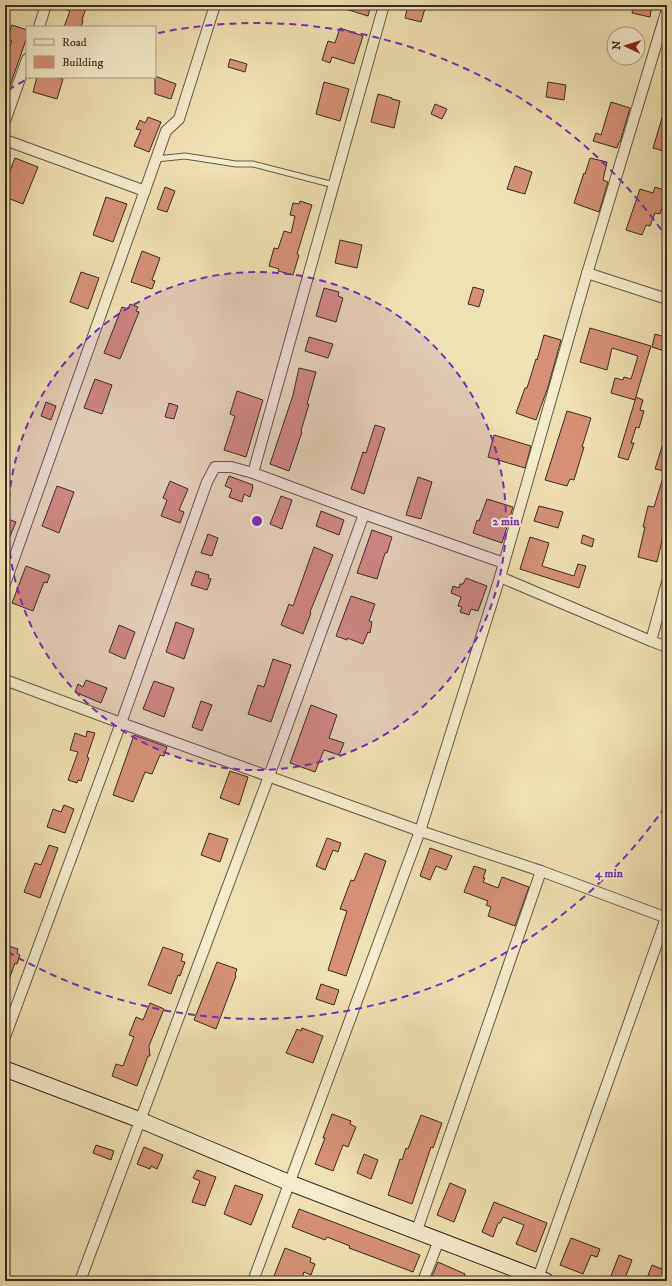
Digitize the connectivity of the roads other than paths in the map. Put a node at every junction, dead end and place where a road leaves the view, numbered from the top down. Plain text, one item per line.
1 (46, 5) edge
2 (214, 5) edge
3 (384, 5) edge
4 (667, 9) edge
5 (38, 26) edge
6 (26, 62) edge
7 (5, 121) edge
8 (5, 140) edge
9 (156, 159) junction
10 (334, 185) junction
11 (145, 191) junction
12 (587, 273) junction
13 (667, 299) edge
14 (253, 473) junction
15 (364, 514) junction
16 (504, 563) junction
17 (500, 577) junction
18 (667, 582) edge
19 (5, 584) edge
20 (651, 641) junction
21 (667, 647) edge
22 (5, 680) edge
23 (121, 723) junction
24 (269, 776) junction
25 (420, 831) junction
26 (541, 871) junction
27 (666, 918) edge
28 (5, 1037) edge
29 (5, 1069) edge
30 (140, 1120) junction
31 (290, 1183) junction
32 (417, 1230) junction
33 (439, 1240) junction
34 (542, 1280) edge
35 (80, 1281) edge
36 (253, 1281) edge
37 (423, 1281) edge

1 - 5 street
2 - 9 street
3 - 10 street
4 - 12 street
6 - 7 street
8 - 11 street
9 - 10 lane
9 - 11 street
10 - 14 street
11 - 19 street
12 - 13 street
12 - 16 street
14 - 15 street
14 - 23 street
15 - 16 street
15 - 24 street
16 - 17 street
17 - 20 street
17 - 25 street
18 - 20 street
20 - 21 street
22 - 23 street
23 - 24 street
23 - 28 street
24 - 25 street
24 - 30 street
25 - 26 street
25 - 31 street
26 - 27 street
26 - 32 street
27 - 34 street
29 - 30 street
30 - 31 street
30 - 35 street
31 - 32 street
31 - 36 street
32 - 33 street
33 - 34 street
33 - 37 street

